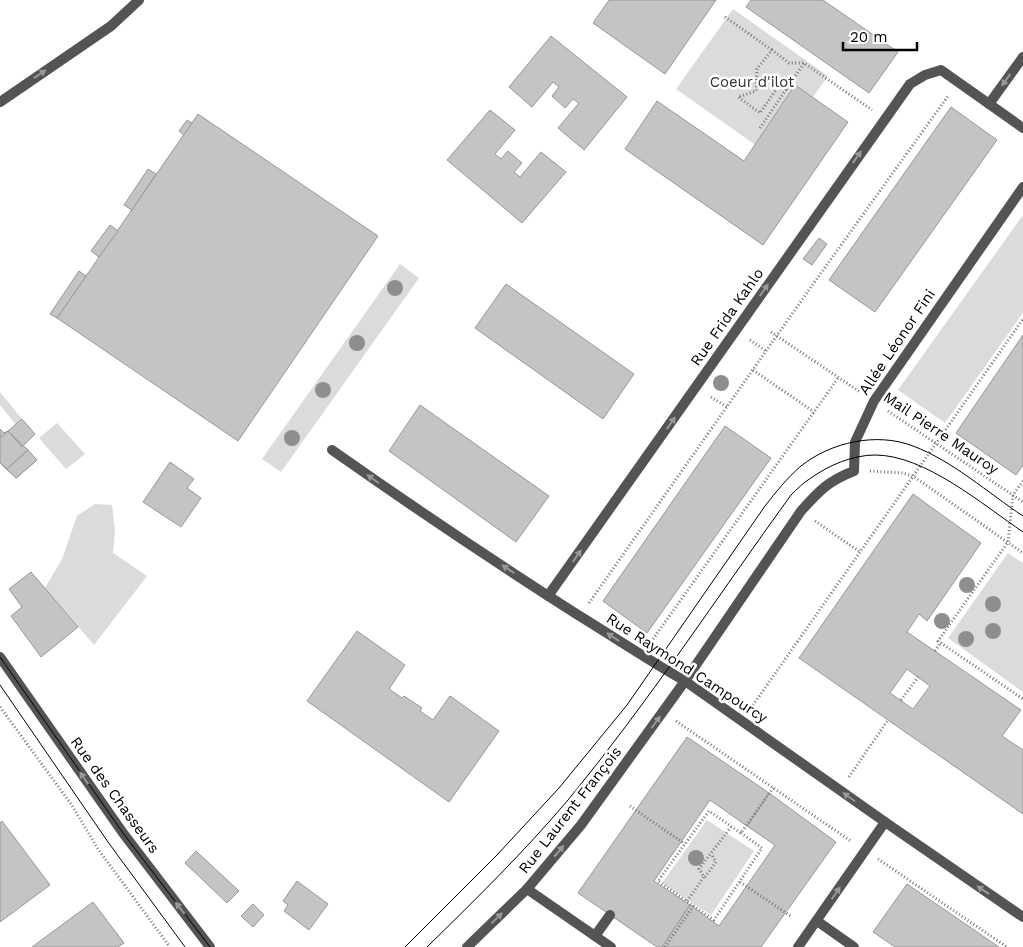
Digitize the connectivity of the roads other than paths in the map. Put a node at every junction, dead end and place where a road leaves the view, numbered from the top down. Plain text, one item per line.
1 (139, 0) edge
2 (1023, 57) edge
3 (0, 102) edge
4 (989, 104) junction
5 (1023, 128) edge
6 (1023, 187) edge
7 (332, 450) dead end
8 (548, 596) junction
9 (0, 657) edge
10 (685, 681) junction
11 (885, 822) junction
12 (527, 889) junction
13 (610, 915) dead end
14 (1023, 917) edge
15 (817, 921) junction
16 (595, 936) junction
17 (210, 947) edge
18 (467, 947) edge
19 (611, 947) edge
20 (798, 947) edge
21 (854, 947) edge

3 -> 1 street
2 -> 4 street
4 - 5 street
8 -> 4 street, Rue Frida Kahlo
6 - 10 street, Allée Léonor Fini
8 -> 7 street, Rue Raymond Campourcy
10 -> 8 street, Rue Raymond Campourcy
17 -> 9 street, Rue des Chasseurs
11 -> 10 street, Rue Raymond Campourcy
12 -> 10 street, Rue Laurent François
14 -> 11 street, Rue Raymond Campourcy
15 -> 11 street
12 - 16 street
18 -> 12 street, Rue Laurent François
13 - 16 street
15 - 20 street
15 - 21 street
16 - 19 street

